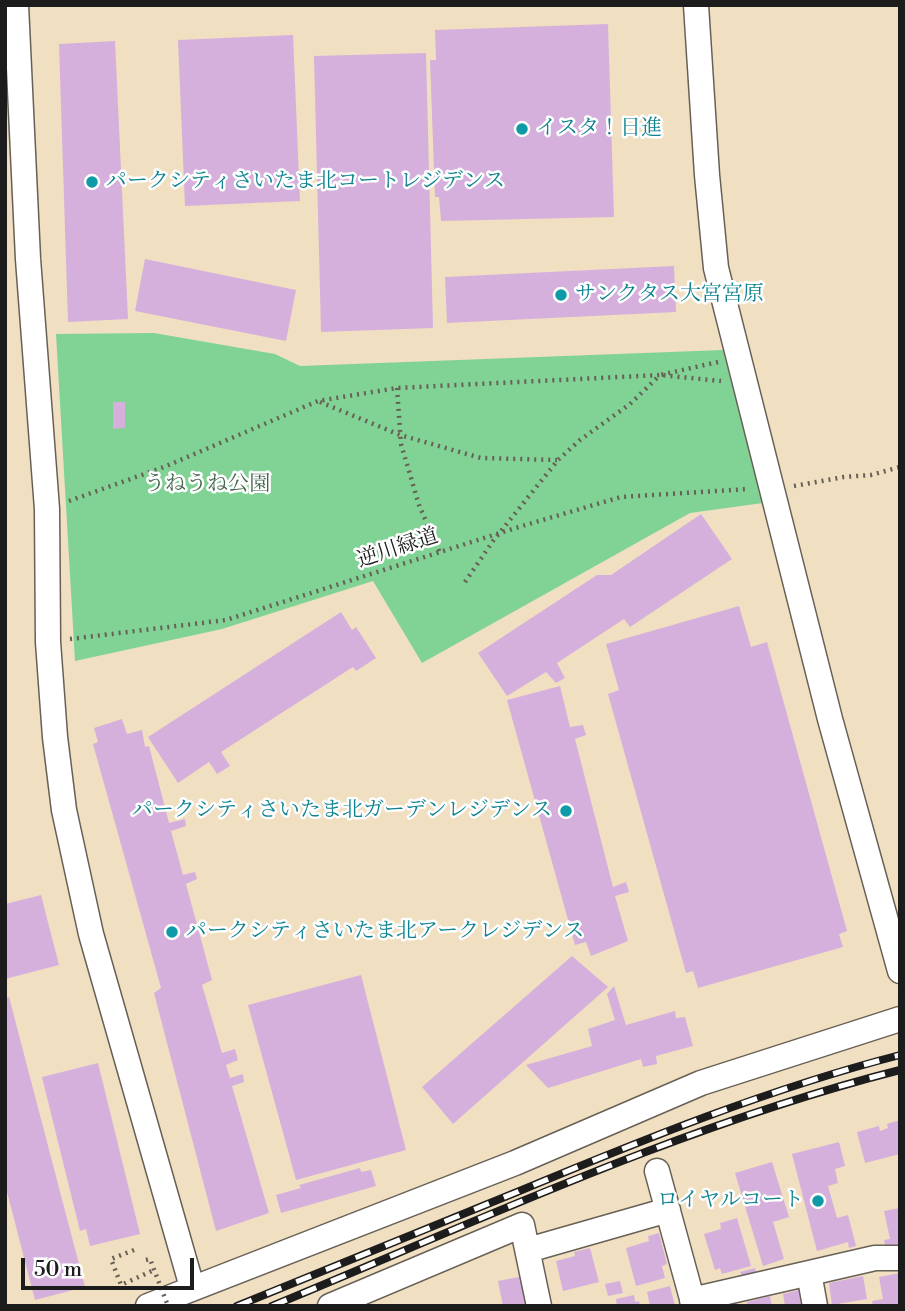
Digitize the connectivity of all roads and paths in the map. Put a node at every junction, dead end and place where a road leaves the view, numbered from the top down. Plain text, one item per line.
1 (16, 5) edge
2 (696, 5) edge
3 (17, 260) edge
4 (737, 358) junction
5 (660, 375) junction
6 (743, 382) junction
7 (397, 388) junction
8 (318, 401) junction
9 (400, 435) junction
10 (558, 460) junction
11 (900, 467) edge
12 (782, 487) dead end
13 (757, 489) dead end
14 (47, 509) junction
15 (499, 533) junction
16 (440, 553) junction
17 (466, 582) dead end
18 (48, 642) junction
19 (900, 971) edge
20 (900, 1019) edge
21 (657, 1171) dead end
22 (668, 1210) junction
23 (134, 1250) dead end
24 (527, 1250) junction
25 (900, 1258) edge
26 (146, 1260) dead end
27 (154, 1270) junction
28 (809, 1273) junction
29 (192, 1287) junction
30 (693, 1303) edge
31 (148, 1306) edge
32 (168, 1306) edge
33 (330, 1306) edge
34 (539, 1306) edge
35 (815, 1306) edge

1 - 3 street
2 - 4 street
3 - 14 street
4 - 5 path
4 - 6 street
5 - 6 path
5 - 7 path
5 - 10 path
6 - 19 street
7 - 8 path
7 - 9 path
8 - 9 path
8 - 14 path
9 - 10 path
9 - 16 path
10 - 15 path
11 - 12 path
13 - 15 path, 逆川緑道
14 - 18 street
15 - 16 path, 逆川緑道
15 - 17 path
16 - 18 path, 逆川緑道
18 - 29 street
20 - 29 street
21 - 22 street
22 - 24 street
22 - 30 street
23 - 27 path
24 - 33 street
24 - 34 street
25 - 28 street
26 - 27 path, bridge
27 - 32 path, bridge
28 - 30 street
28 - 35 street
29 - 31 street

